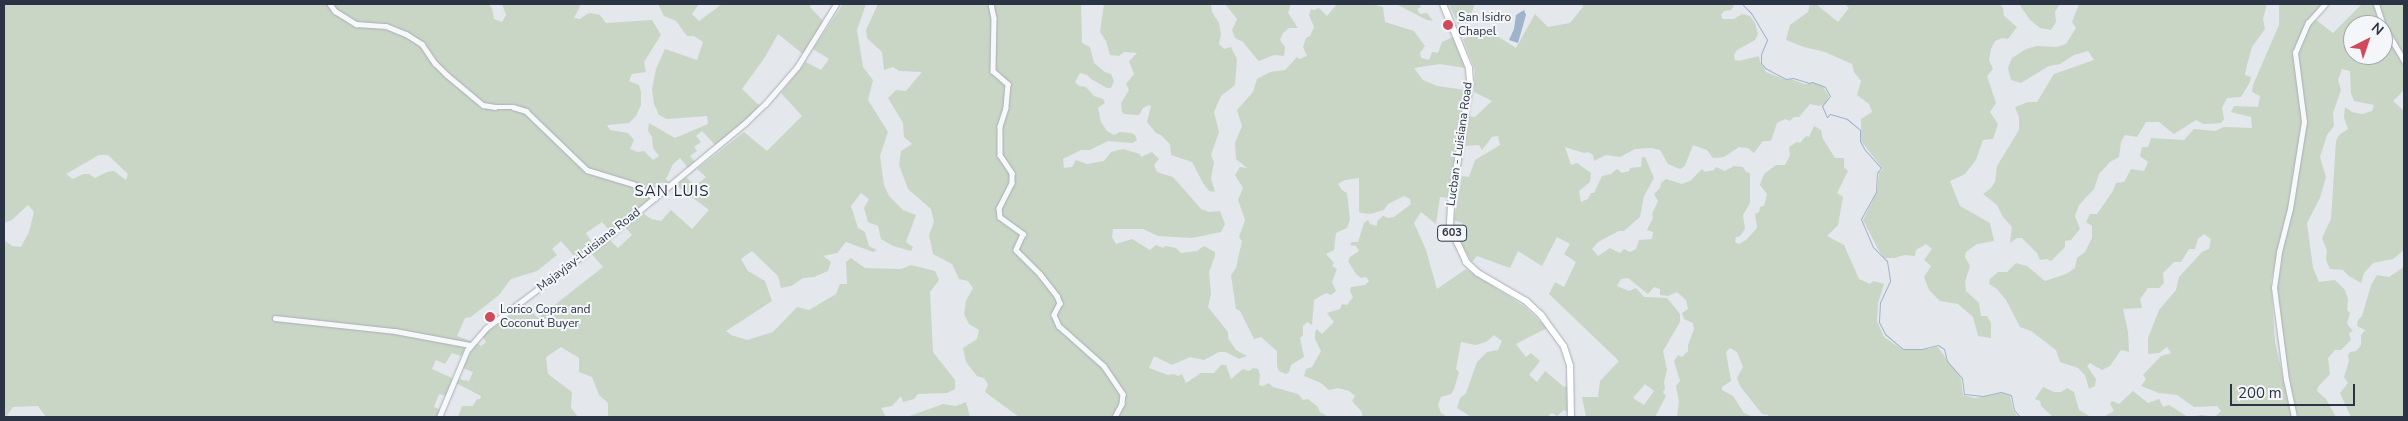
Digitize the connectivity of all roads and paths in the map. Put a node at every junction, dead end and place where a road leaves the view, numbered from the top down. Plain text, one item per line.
1 (330, 4) edge
2 (836, 4) edge
3 (991, 4) edge
4 (1443, 4) edge
5 (2324, 4) edge
6 (2376, 4) edge
7 (2404, 61) edge
8 (655, 198) junction
9 (275, 318) dead end
10 (470, 345) junction
11 (439, 417) edge
12 (1115, 417) edge
13 (1571, 417) edge
14 (2294, 417) edge

1 - 8 street
2 - 8 street, Majayjay-Luisiana Road
3 - 12 street
4 - 13 main road, Lucban - Luisiana Road / 603
5 - 14 street
6 - 7 street
8 - 10 street, Majayjay-Luisiana Road
9 - 10 street
10 - 11 street, Majayjay-Luisiana Road

